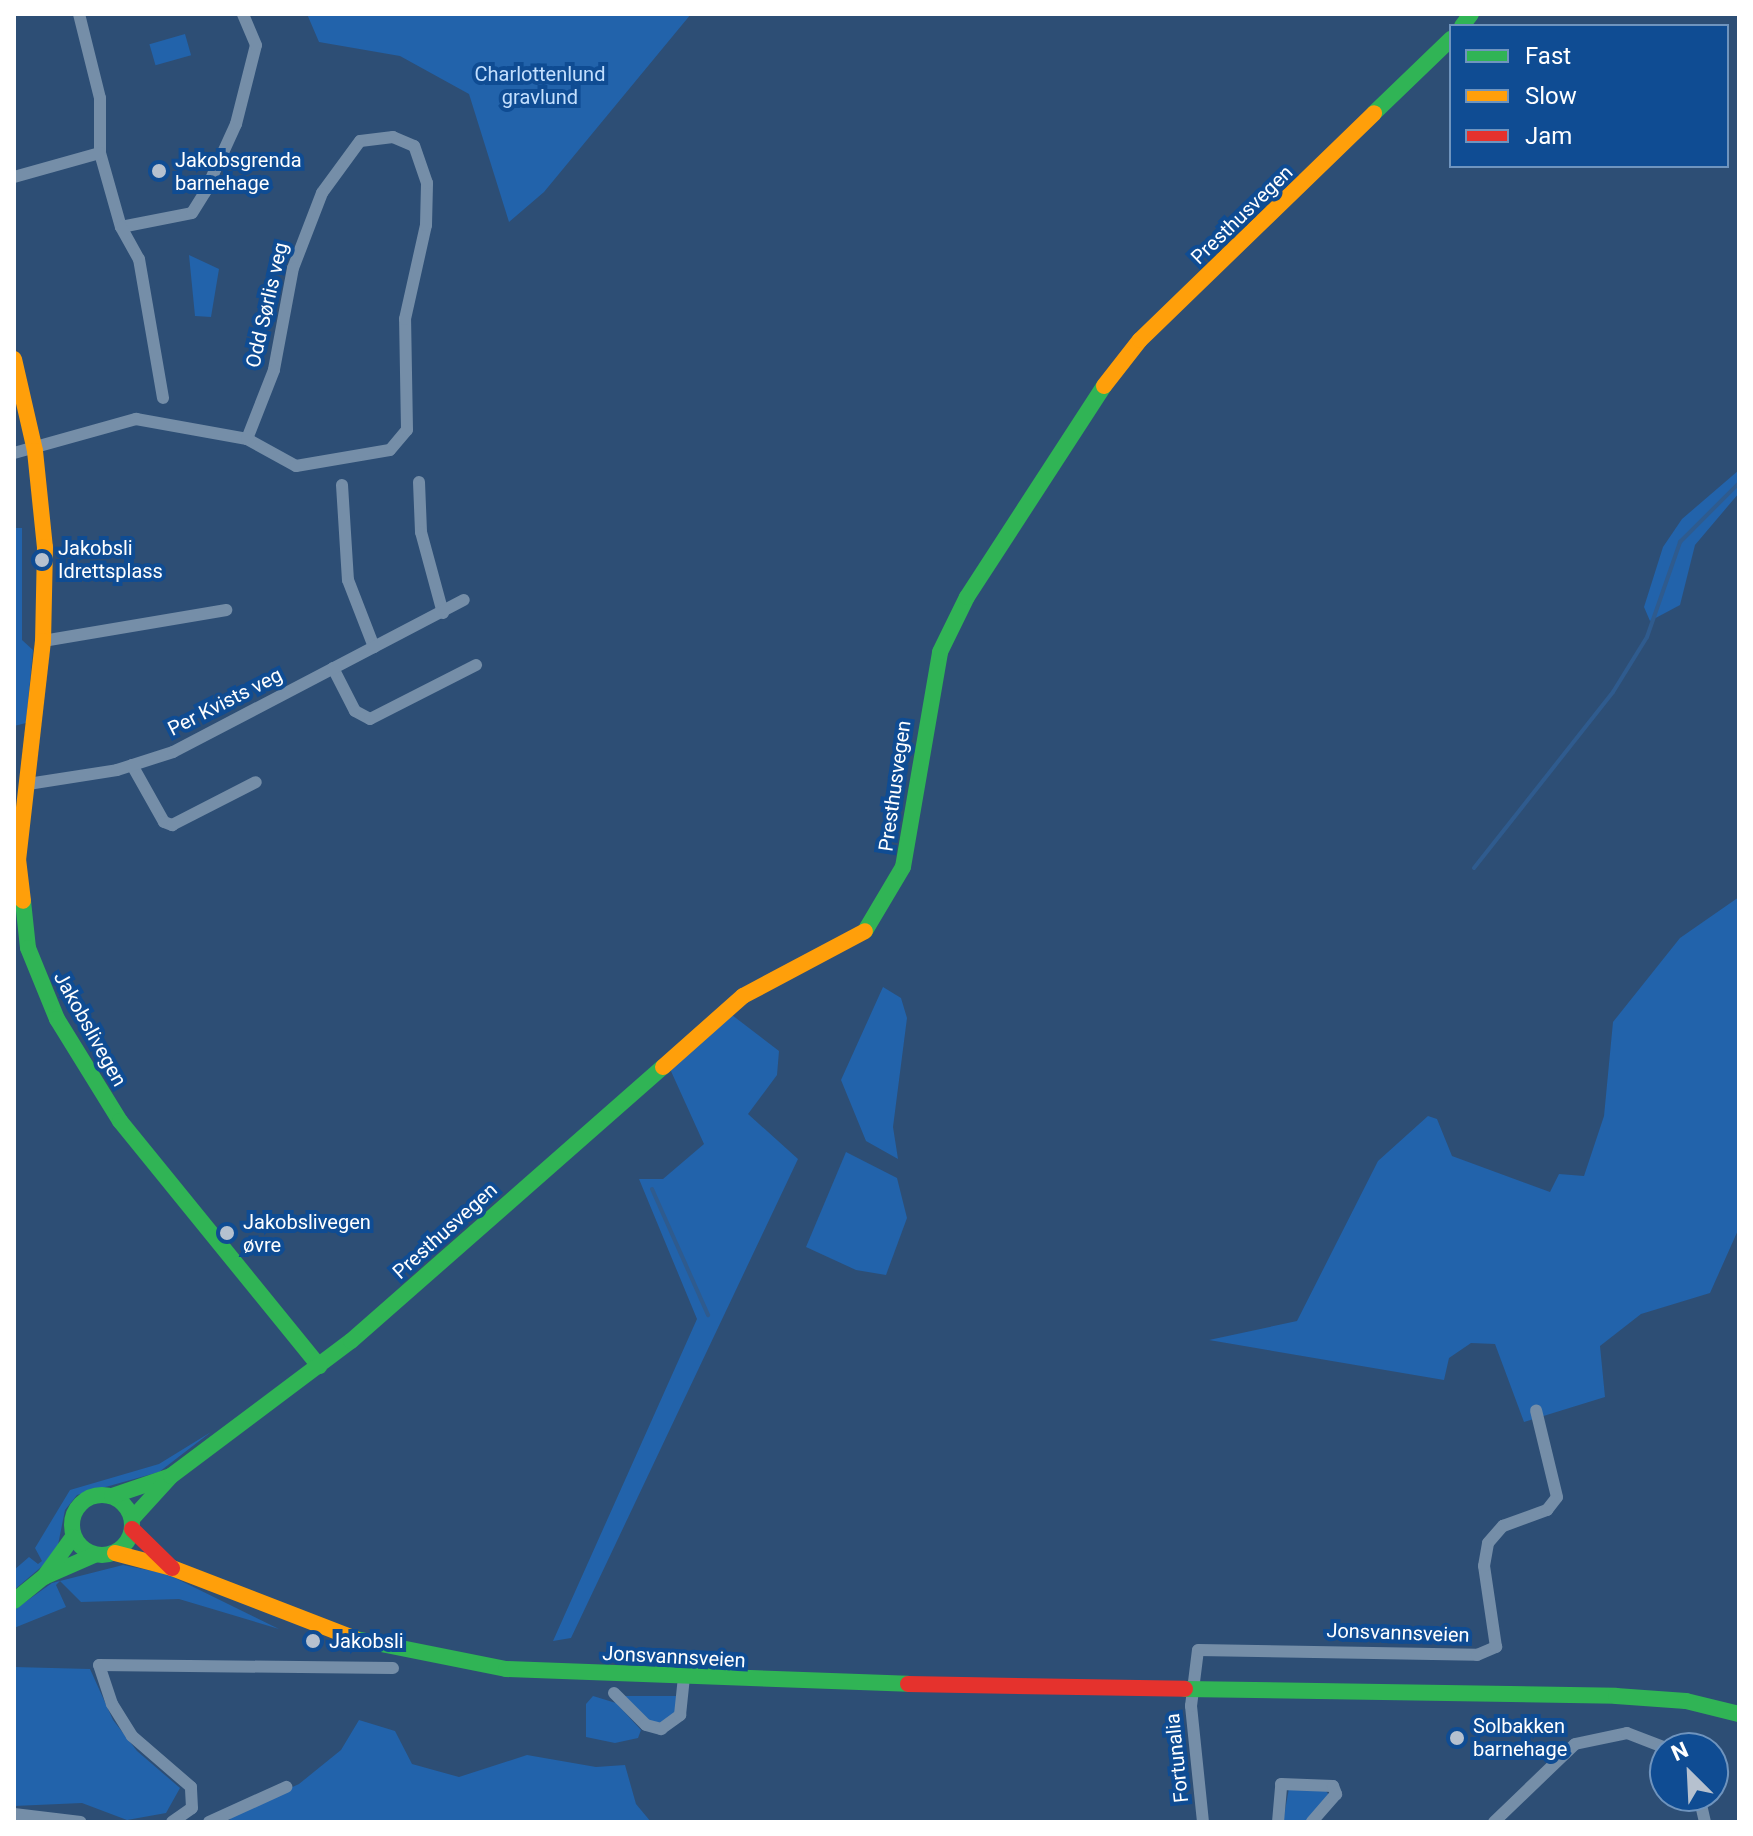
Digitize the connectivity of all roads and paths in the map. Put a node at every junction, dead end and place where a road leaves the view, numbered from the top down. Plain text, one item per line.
1 (79, 14) edge
2 (243, 14) edge
3 (1449, 41) edge
4 (100, 153) junction
5 (14, 177) edge
6 (121, 227) junction
7 (14, 359) edge
8 (163, 398) dead end
9 (247, 439) junction
10 (35, 451) junction
11 (14, 453) edge
12 (419, 482) dead end
13 (342, 485) dead end
14 (464, 600) dead end
15 (226, 610) dead end
16 (443, 613) junction
17 (43, 641) junction
18 (374, 647) junction
19 (476, 665) dead end
20 (333, 668) junction
21 (132, 765) junction
22 (256, 782) dead end
23 (28, 784) junction
24 (16, 859) edge
25 (319, 1366) junction
26 (1536, 1410) dead end
27 (171, 1476) junction
28 (112, 1496) junction
29 (132, 1524) junction
30 (73, 1537) junction
31 (115, 1553) junction
32 (94, 1555) junction
33 (172, 1568) junction
34 (44, 1577) junction
35 (14, 1601) edge
36 (393, 1668) dead end
37 (684, 1678) junction
38 (1192, 1690) junction
39 (614, 1693) dead end
40 (1739, 1714) edge
41 (1649, 1741) edge
42 (286, 1787) dead end
43 (14, 1814) edge
44 (81, 1822) edge
45 (172, 1822) edge
46 (209, 1822) edge
47 (1203, 1822) edge
48 (1278, 1822) edge
49 (1312, 1822) edge
50 (1494, 1822) edge

1 - 4 street
2 - 6 street
3 - 25 street, Presthusvegen
4 - 5 street
4 - 6 street
6 - 8 street
7 - 10 street, Jakobslivegen
9 - 9 street, Odd Sørlis veg
9 - 10 street, Odd Sørlis veg
10 - 11 street, Odd Sørlis veg
10 - 17 street, Jakobslivegen
12 - 16 street
13 - 18 street
14 - 16 street, Per Kvists veg
15 - 17 street
16 - 18 street, Per Kvists veg
17 - 23 street, Jakobslivegen
18 - 20 street, Per Kvists veg
19 - 20 street
20 - 21 street, Per Kvists veg
21 - 22 street
21 - 23 street, Per Kvists veg
23 - 24 street, Jakobslivegen
24 - 25 street, Jakobslivegen
25 - 27 street, Presthusvegen
26 - 38 street, Jonsvannsveien
27 - 28 street, Presthusvegen
27 - 29 street, Presthusvegen
28 - 29 street
28 - 30 street
29 - 31 street
29 - 33 street, Jonsvannsveien
30 - 32 street
30 - 34 street
31 - 32 street
31 - 33 street, Jonsvannsveien
32 - 34 street
33 - 37 street, Jonsvannsveien
34 - 35 street
36 - 45 street
37 - 38 street, Jonsvannsveien
37 - 39 street
38 - 40 street, Jonsvannsveien
38 - 47 street, Fortunalia
41 - 50 street
42 - 46 street
43 - 44 street
48 - 49 street

